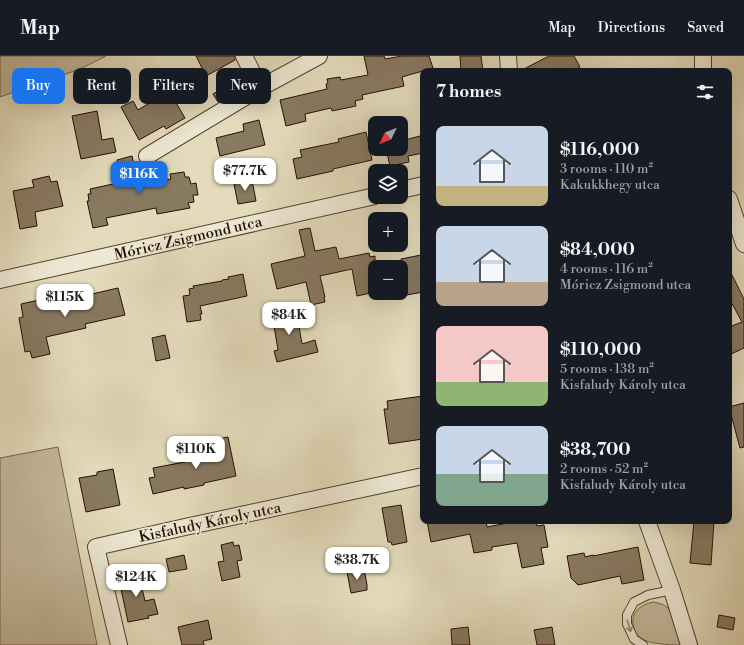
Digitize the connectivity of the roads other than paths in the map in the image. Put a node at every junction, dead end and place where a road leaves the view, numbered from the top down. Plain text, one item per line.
1 (244, 56) edge
2 (319, 56) edge
3 (508, 56) edge
4 (703, 56) edge
5 (250, 68) edge
6 (509, 68) edge
7 (703, 68) edge
8 (271, 82) edge
9 (233, 104) edge
10 (147, 156) dead end
11 (420, 186) edge
12 (408, 188) edge
13 (368, 198) edge
14 (732, 208) edge
15 (744, 244) edge
16 (0, 280) edge
17 (420, 477) edge
18 (648, 524) edge
19 (672, 590) junction
20 (119, 645) edge
21 (642, 645) edge
22 (689, 645) edge

1 - 5 street
2 - 8 street
3 - 6 street
4 - 7 street
9 - 10 street
11 - 12 street
13 - 16 street, Móricz Zsigmond utca
14 - 15 street
17 - 20 street, Kisfaludy Károly utca
18 - 19 street
19 -> 21 lane
19 - 22 street

